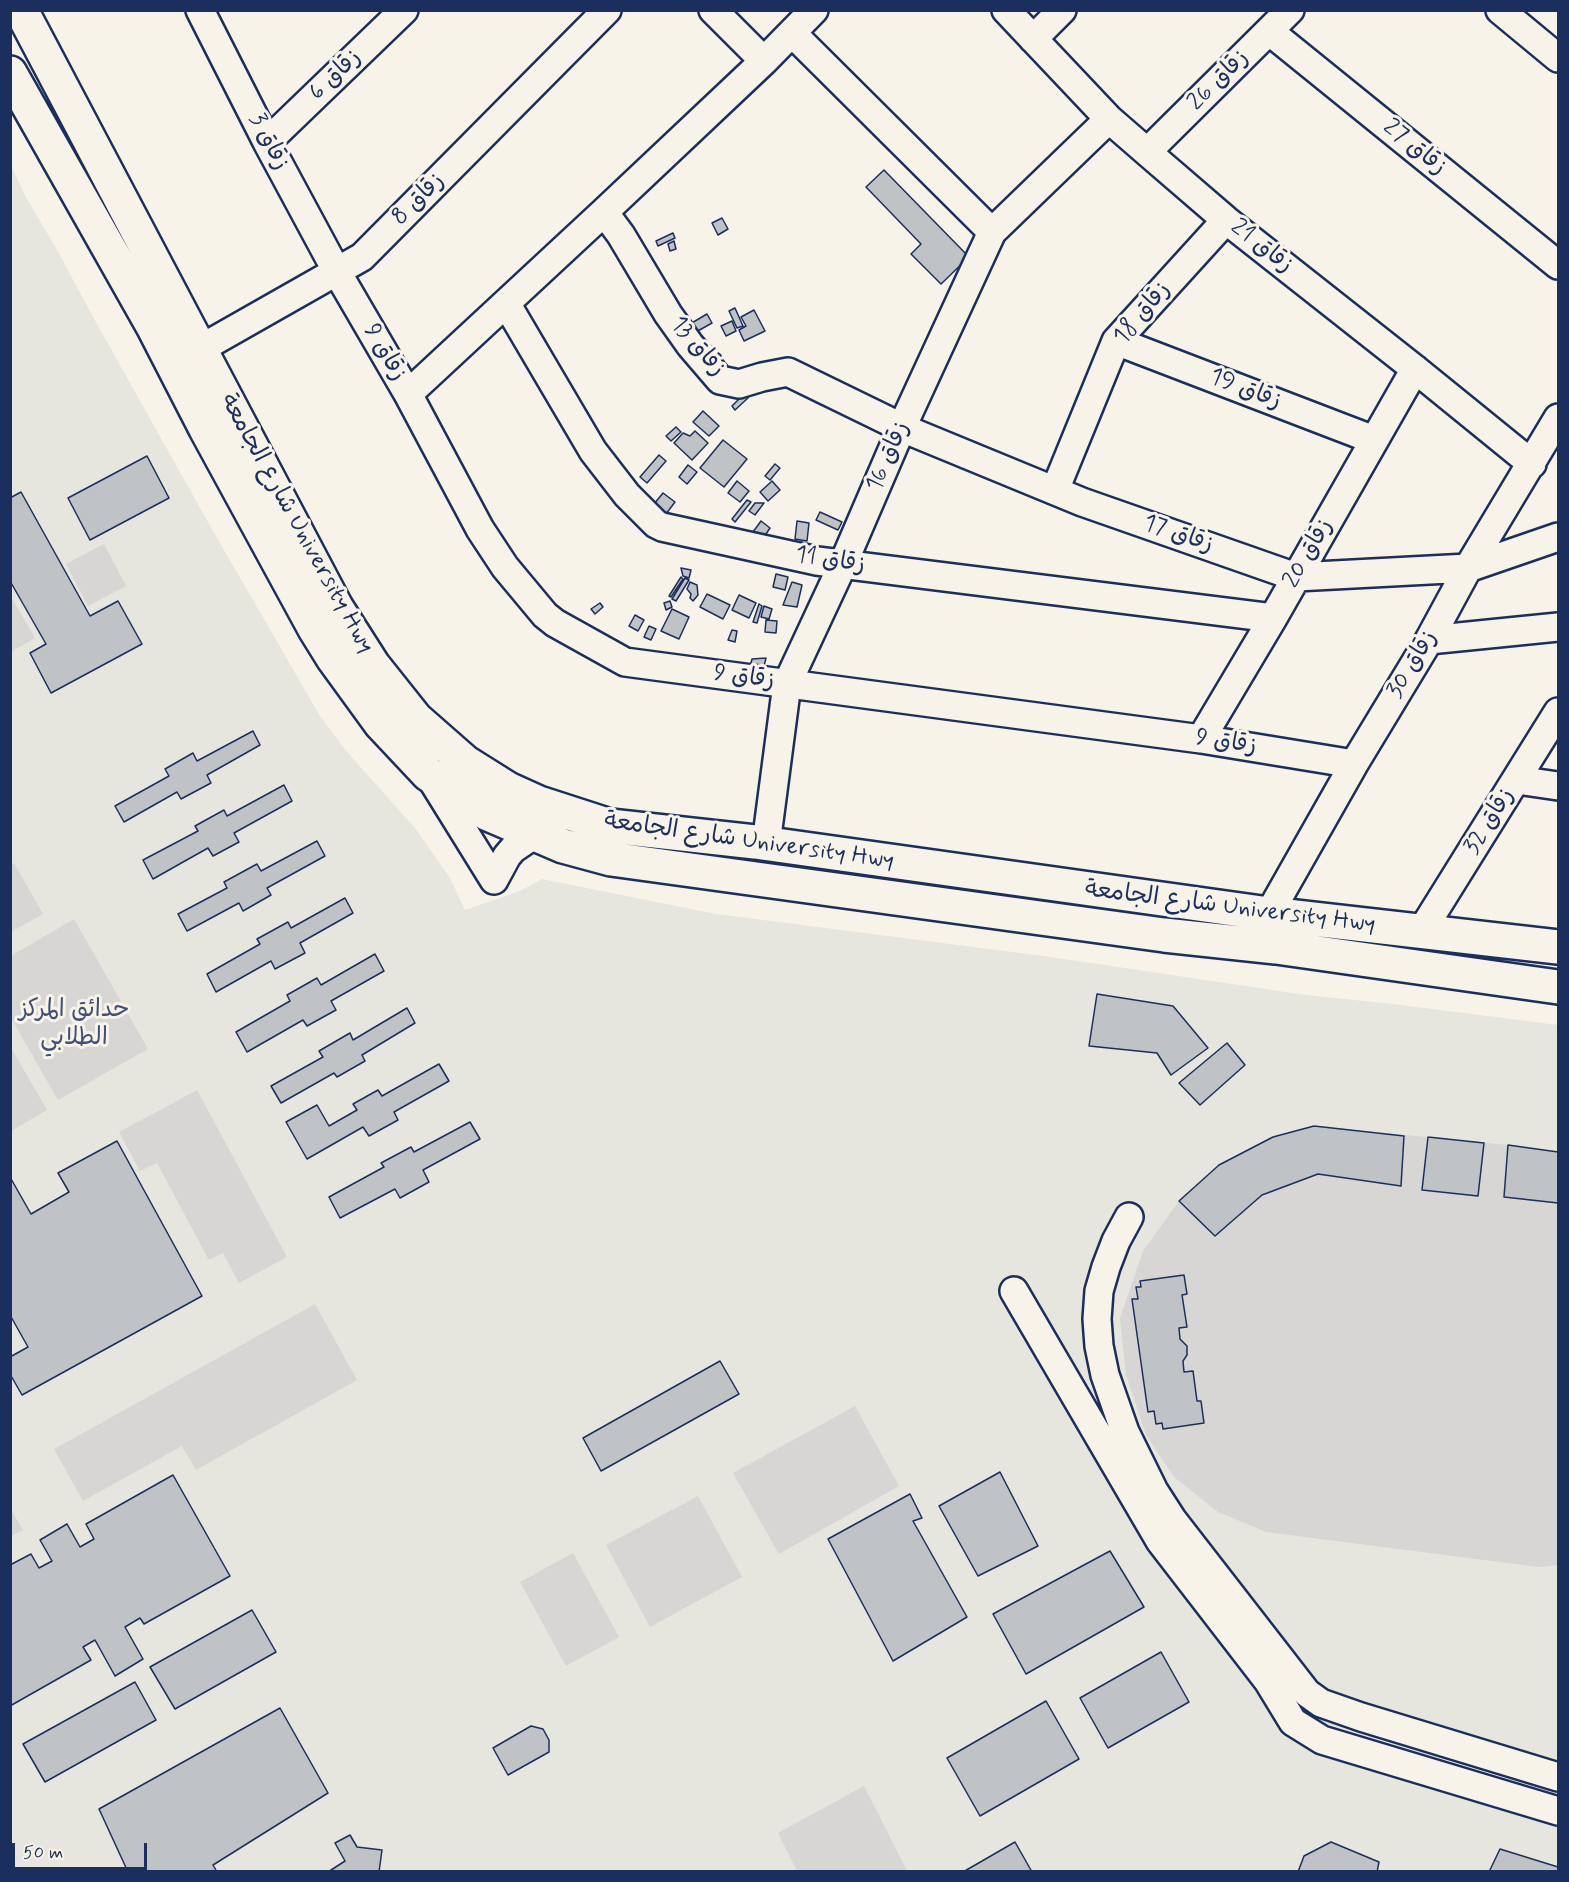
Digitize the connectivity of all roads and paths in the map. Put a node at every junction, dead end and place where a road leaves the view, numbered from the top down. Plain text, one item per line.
1 (404, 10) edge
2 (607, 10) edge
3 (713, 10) edge
4 (814, 10) edge
5 (1006, 10) edge
6 (1062, 10) edge
7 (1290, 10) edge
8 (1500, 10) edge
9 (30, 16) edge
10 (212, 16) edge
11 (1269, 31) junction
12 (792, 33) junction
13 (1033, 39) junction
14 (1558, 58) edge
15 (764, 61) junction
16 (11, 75) edge
17 (1109, 119) junction
18 (267, 142) junction
19 (1147, 152) junction
20 (604, 212) junction
21 (1226, 220) junction
22 (992, 232) junction
23 (1558, 265) edge
24 (337, 272) junction
25 (506, 303) junction
26 (1116, 341) junction
27 (200, 349) junction
28 (1415, 369) junction
29 (408, 394) junction
30 (1558, 418) edge
31 (902, 426) junction
32 (1374, 440) junction
33 (1532, 464) junction
34 (1055, 490) junction
35 (1558, 537) edge
36 (843, 564) junction
37 (1468, 568) junction
38 (1296, 577) junction
39 (1273, 618) junction
40 (1558, 627) edge
41 (1429, 640) junction
42 (786, 684) junction
43 (1558, 712) edge
44 (1201, 739) junction
45 (1354, 764) junction
46 (428, 774) junction
47 (1517, 780) junction
48 (1558, 786) edge
49 (535, 834) junction
50 (766, 844) junction
51 (1169, 901) junction
52 (1269, 914) junction
53 (1421, 932) junction
54 (1164, 935) junction
55 (1558, 947) edge
56 (1558, 987) edge
57 (1129, 1217) dead end
58 (1014, 1292) dead end
59 (1558, 1777) edge
60 (1558, 1811) edge

1 - 18 street, زقاق 6
2 - 24 street, زقاق 8
3 - 15 street
4 - 12 street
5 - 13 street, زقاق 21
6 - 13 street
7 - 11 street, زقاق 26
8 - 14 street
9 - 27 main road, شارع الجامعة University Hwy
10 - 18 street, زقاق 3
11 - 19 street, زقاق 26
11 - 23 street, زقاق 27
12 - 15 street
12 - 22 street
13 - 17 street, زقاق 21
15 - 20 street
16 - 46 main road, شارع الجامعة University Hwy
17 - 19 street, زقاق 21
17 - 22 street, زقاق 16
18 - 24 street, زقاق 3
19 - 21 street, زقاق 21
20 - 25 street
20 - 31 street, زقاق 13
21 - 26 street, زقاق 18
21 - 28 street, زقاق 21
22 - 31 street, زقاق 16
24 - 27 street, زقاق 8
24 - 29 street, زقاق 9
25 - 29 street
25 - 36 street, زقاق 11
26 - 32 street, زقاق 19
26 - 34 street, زقاق 18
27 - 50 main road, شارع الجامعة University Hwy
28 - 32 street, زقاق 20
28 - 33 street, زقاق 21
29 - 42 street, زقاق 9
30 - 33 street, زقاق 30
31 - 34 street, زقاق 17
31 - 36 street, زقاق 16
32 - 38 street, زقاق 20
33 - 37 street, زقاق 30
34 - 38 street, زقاق 17
35 - 37 street, زقاق 17
36 - 39 street, زقاق 11
36 - 42 street, زقاق 16
37 - 38 street, زقاق 17
37 - 41 street, زقاق 30
38 - 39 street, زقاق 20
39 - 44 street, زقاق 20
40 - 41 street
41 - 45 street, زقاق 30
42 - 44 street, زقاق 9
42 - 50 street, زقاق 16
43 - 47 street, زقاق 32
44 - 45 street, زقاق 9
45 - 52 street, زقاق 30
46 - 49 main road, شارع الجامعة University Hwy
46 - 49 street
47 - 48 street
47 - 53 street, زقاق 32
49 - 54 main road, شارع الجامعة University Hwy
50 - 51 main road, شارع الجامعة University Hwy
51 - 52 main road, شارع الجامعة University Hwy
51 - 54 main road
52 - 53 main road, شارع الجامعة University Hwy
53 - 55 main road, شارع الجامعة University Hwy
54 - 56 main road, شارع الجامعة University Hwy
57 - 59 street
58 - 60 street

